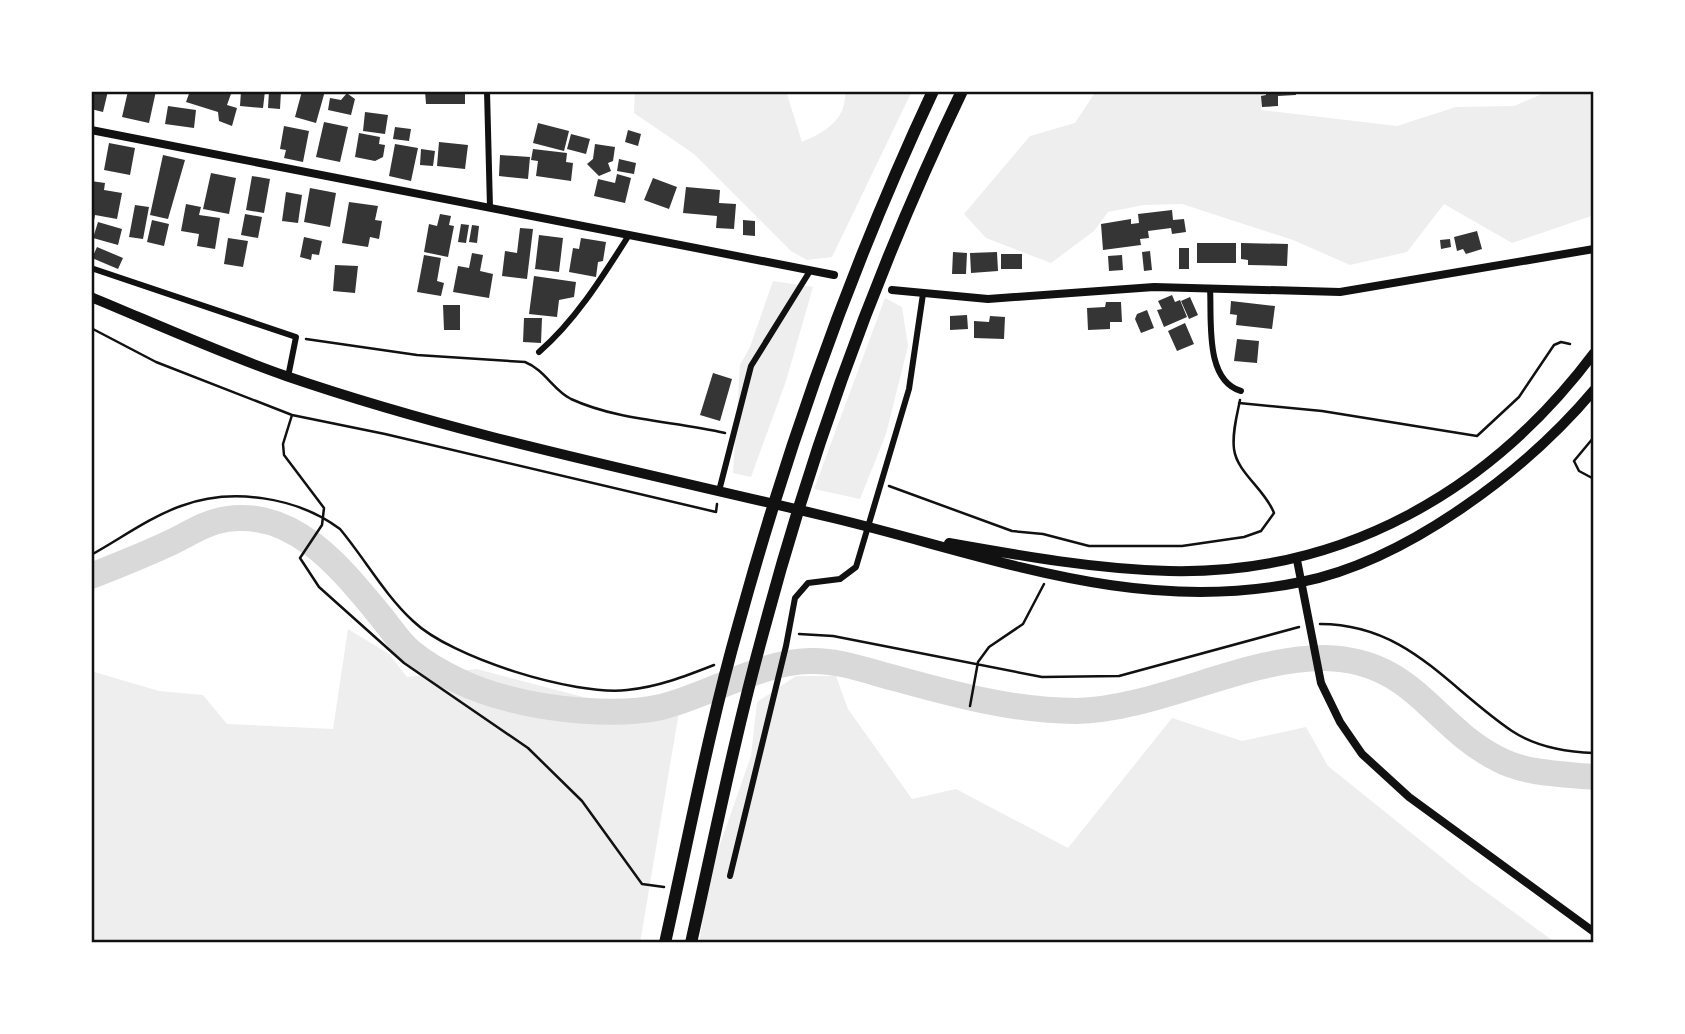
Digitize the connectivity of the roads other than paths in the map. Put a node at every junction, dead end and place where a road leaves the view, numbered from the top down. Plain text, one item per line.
1 (487, 91) edge
2 (933, 91) edge
3 (962, 91) edge
4 (91, 130) edge
5 (490, 208) junction
6 (629, 235) junction
7 (1594, 249) edge
8 (91, 268) edge
9 (810, 271) junction
10 (834, 275) dead end
11 (1210, 288) junction
12 (892, 290) dead end
13 (923, 294) junction
14 (91, 297) edge
15 (539, 352) dead end
16 (1594, 353) edge
17 (288, 377) junction
18 (1594, 390) edge
19 (1241, 391) road end
20 (719, 491) junction
21 (866, 526) junction
22 (897, 533) junction
23 (1297, 560) junction
24 (1301, 582) junction
25 (730, 877) dead end
26 (1594, 932) edge
27 (665, 943) edge
28 (691, 943) edge

1 - 5 street
2 - 27 highway
3 - 28 highway
4 - 5 street
5 - 6 street
6 - 9 street
6 - 15 street
7 - 11 street
8 - 17 street
9 - 10 street
9 - 20 street
11 - 13 street
11 - 19 street
12 - 13 street
13 - 21 street
14 - 17 main road
16 - 23 main road
17 - 20 main road
18 - 24 main road
20 - 21 main road
21 - 22 main road
21 - 25 street
22 - 23 main road
22 - 24 main road
23 - 24 street
24 - 26 street

